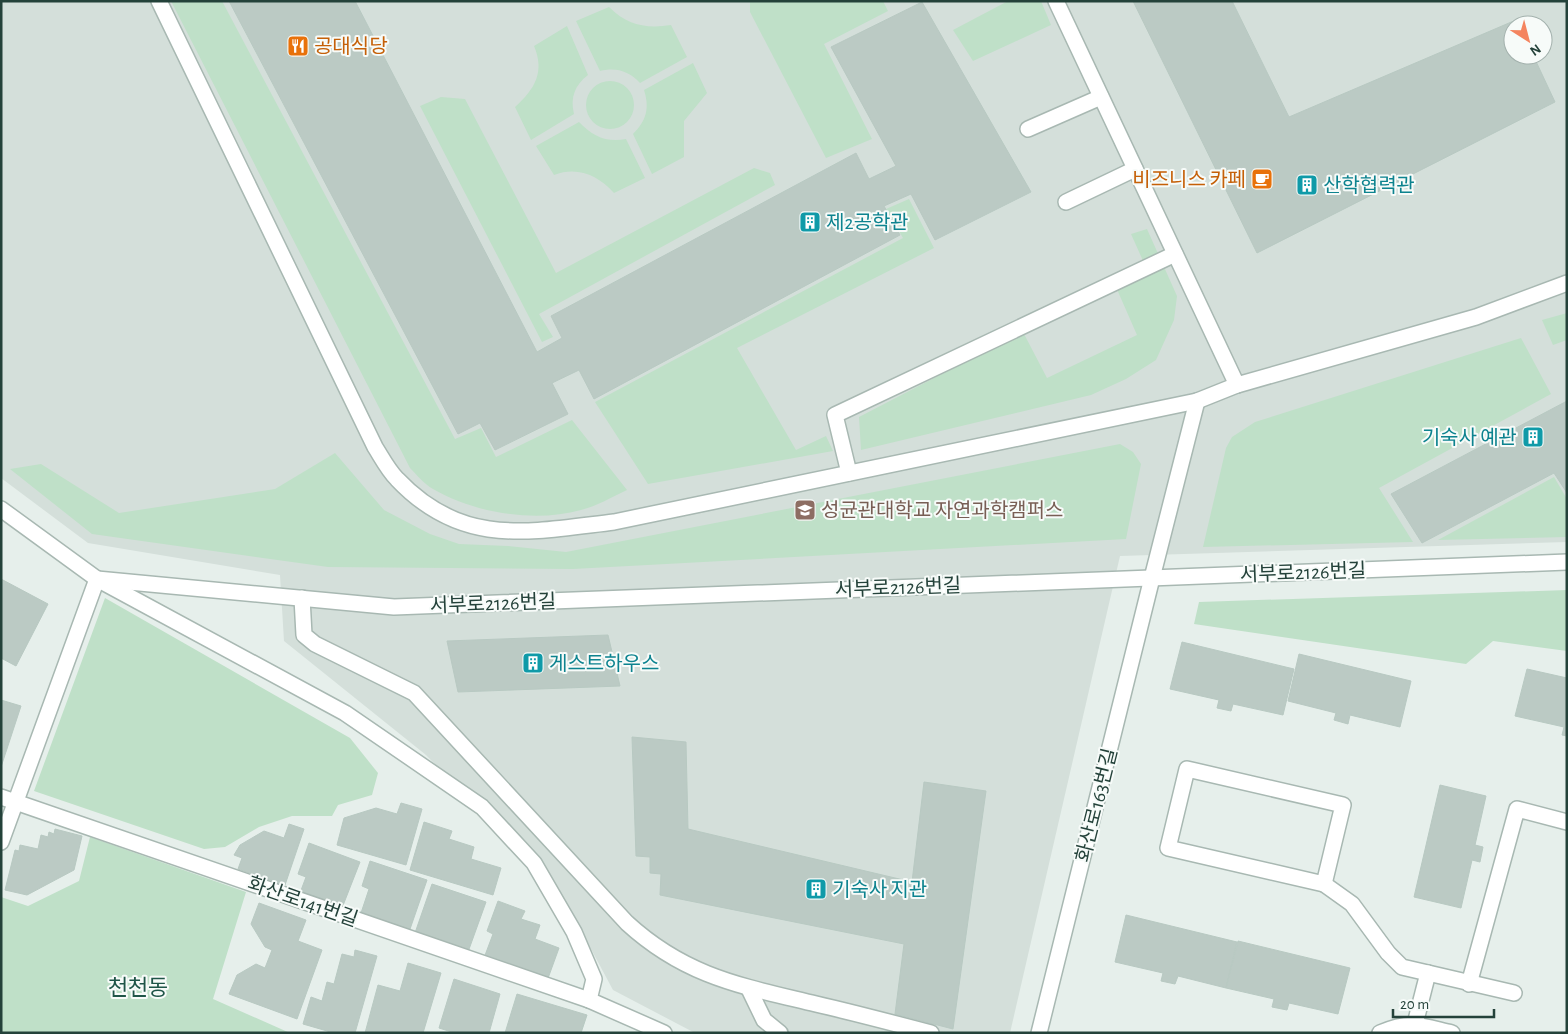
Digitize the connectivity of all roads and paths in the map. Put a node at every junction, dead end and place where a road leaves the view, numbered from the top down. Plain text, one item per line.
1 (159, 1) edge
2 (1056, 1) edge
3 (1101, 96) junction
4 (1028, 129) dead end
5 (1135, 169) junction
6 (1066, 202) dead end
7 (1175, 254) junction
8 (1567, 283) edge
9 (1237, 385) junction
10 (1197, 401) junction
11 (849, 473) junction
12 (1, 509) edge
13 (1567, 562) edge
14 (1152, 578) junction
15 (97, 579) junction
16 (302, 598) junction
17 (1, 796) edge
18 (16, 802) junction
19 (1567, 822) edge
20 (1, 842) edge
21 (1324, 884) junction
22 (1428, 973) junction
23 (1469, 984) junction
24 (749, 989) junction
25 (1514, 993) dead end
26 (589, 1000) junction
27 (1415, 1024) junction
28 (664, 1033) edge
29 (780, 1033) edge
30 (931, 1033) edge
31 (1039, 1033) edge
32 (1380, 1033) edge
33 (1452, 1033) edge

1 - 11 street
2 - 3 street
3 - 4 street
3 - 5 street
5 - 6 street
5 - 7 street
7 - 9 street
7 - 11 street
8 - 9 street
9 - 10 street
10 - 11 street
10 - 14 street, 화산로163번길
12 - 15 street
13 - 14 street, 서부로2126번길
14 - 16 street, 서부로2126번길
14 - 31 street, 화산로163번길
15 - 16 street, 서부로2126번길
15 - 18 street
15 - 26 street
16 - 24 street
17 - 18 street, 화산로141번길
18 - 20 street
18 - 26 street, 화산로141번길
19 - 23 street
21 - 21 street
21 - 22 street
22 - 23 street
22 - 27 street
23 - 25 street
24 - 29 street
24 - 30 street
26 - 28 street, 화산로141번길
27 - 32 street
27 - 33 street

